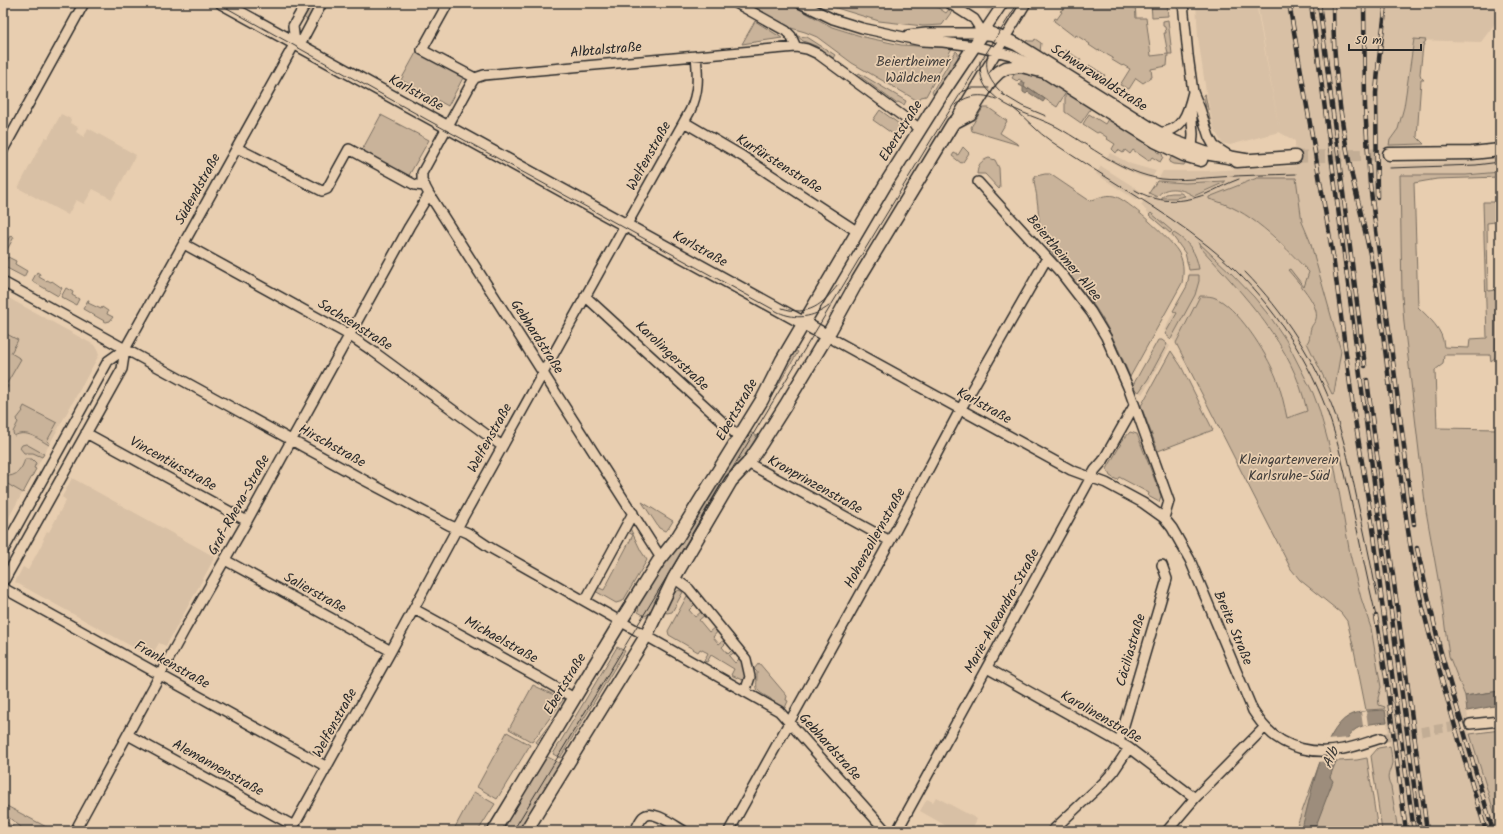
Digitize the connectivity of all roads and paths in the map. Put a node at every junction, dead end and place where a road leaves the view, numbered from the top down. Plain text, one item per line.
1 (84, 3) edge
2 (222, 3) edge
3 (306, 3) edge
4 (322, 3) edge
5 (448, 3) edge
6 (736, 3) edge
7 (800, 3) edge
8 (949, 3) edge
9 (1003, 3) edge
10 (1026, 3) edge
11 (1183, 3) edge
12 (983, 33) junction
13 (903, 36) junction
14 (1004, 39) junction
15 (295, 43) junction
16 (974, 46) junction
17 (796, 47) junction
18 (996, 51) junction
19 (696, 56) junction
20 (1045, 72) junction
21 (474, 78) junction
22 (1193, 92) junction
23 (1190, 103) junction
24 (684, 122) junction
25 (953, 123) junction
26 (448, 128) junction
27 (920, 129) junction
28 (1158, 133) junction
29 (237, 148) junction
30 (3, 150) edge
31 (1500, 150) edge
32 (1194, 154) junction
33 (1389, 154) tunnel mouth
34 (1231, 157) junction
35 (1295, 157) tunnel mouth
36 (1245, 160) junction
37 (978, 182) dead end
38 (427, 190) junction
39 (625, 225) junction
40 (858, 232) junction
41 (184, 244) junction
42 (1048, 258) junction
43 (3, 282) edge
44 (585, 296) junction
45 (803, 323) junction
46 (349, 335) junction
47 (827, 336) junction
48 (125, 349) junction
49 (543, 372) junction
50 (1134, 406) junction
51 (960, 410) junction
52 (86, 433) junction
53 (739, 437) junction
54 (291, 440) junction
55 (502, 446) junction
56 (748, 463) junction
57 (50, 466) junction
58 (64, 473) junction
59 (1091, 478) junction
60 (633, 513) junction
61 (1164, 518) junction
62 (247, 521) junction
63 (457, 529) junction
64 (890, 541) junction
65 (3, 551) edge
66 (660, 558) junction
67 (225, 560) junction
68 (1162, 565) dead end
69 (674, 578) junction
70 (3, 580) edge
71 (3, 588) edge
72 (585, 601) junction
73 (414, 609) junction
74 (621, 621) junction
75 (646, 636) junction
76 (391, 651) junction
77 (987, 668) junction
78 (161, 675) junction
79 (745, 692) junction
80 (574, 698) junction
81 (1500, 721) edge
82 (789, 723) junction
83 (1470, 724) tunnel mouth
84 (1265, 727) junction
85 (128, 735) junction
86 (1381, 738) tunnel mouth
87 (1119, 742) junction
88 (1129, 748) junction
89 (326, 767) junction
90 (1196, 798) junction
91 (292, 828) edge
92 (75, 831) edge
93 (494, 831) edge
94 (526, 831) edge
95 (635, 831) edge
96 (684, 831) edge
97 (729, 831) edge
98 (886, 831) edge
99 (897, 831) edge
100 (1052, 831) edge
101 (1167, 831) edge

1 - 30 street
2 - 15 main road, Karlstraße
3 - 15 street
4 - 15 street, Südendstraße
5 - 21 street
6 - 17 street
7 - 13 street
8 - 12 street
9 - 12 street, Ebertstraße
10 - 14 street
11 - 22 street
12 - 13 street
12 - 14 main road, Schwarzwaldstraße
12 - 16 main road, Ebertstraße
13 - 16 street
14 - 18 street
14 - 28 main road, Schwarzwaldstraße
15 - 26 main road, Karlstraße
15 - 29 street, Südendstraße
16 - 18 street
16 - 27 main road, Ebertstraße
17 - 19 street, Albtalstraße
17 - 27 street
18 - 20 street, Schwarzwaldstraße
18 - 25 street
19 - 21 street, Albtalstraße
19 - 24 street, Welfenstraße
20 - 25 main road, Schwarzwaldstraße
20 - 32 main road, Schwarzwaldstraße
21 - 26 street
22 - 23 street
22 - 34 street
23 - 28 street
23 - 32 street
24 - 39 street, Welfenstraße
24 - 40 street, Kurfürstenstraße
25 - 47 main road
26 - 38 street
26 - 39 main road, Karlstraße
27 - 40 main road, Ebertstraße
28 - 32 main road, Schwarzwaldstraße
29 - 38 street
29 - 41 street, Südendstraße
31 - 33 main road
32 - 34 main road, Schwarzwaldstraße
32 - 36 main road, Schwarzwaldstraße
34 - 36 main road, Schwarzwaldstraße
35 - 36 main road, Schwarzwaldstraße
37 - 42 street, Beiertheimer Allee
38 - 46 street, Graf-Rhena-Straße
38 - 49 street, Gebhardstraße
39 - 44 street, Welfenstraße
39 - 45 main road, Karlstraße
40 - 45 main road, Ebertstraße
41 - 46 street, Sachsenstraße
41 - 48 street, Südendstraße
42 - 50 street, Beiertheimer Allee
42 - 51 street, Hohenzollernstraße
43 - 48 street, Hirschstraße
44 - 49 street, Welfenstraße
44 - 53 street, Karolingerstraße
45 - 47 main road, Karlstraße
45 - 53 main road, Ebertstraße
46 - 54 street, Graf-Rhena-Straße
46 - 55 street, Sachsenstraße
47 - 51 street, Karlstraße
47 - 56 main road
48 - 52 street, Südendstraße
48 - 54 street, Hirschstraße
48 - 57 street, Südendstraße
49 - 55 street, Welfenstraße
49 - 60 street, Gebhardstraße
50 - 59 street, Marie-Alexandra-Straße
50 - 61 street
51 - 59 street, Karlstraße
51 - 64 street, Hohenzollernstraße
52 - 58 street, Südendstraße
52 - 62 street, Vincentiusstraße
53 - 66 main road, Ebertstraße
54 - 62 street, Graf-Rhena-Straße
54 - 63 street, Hirschstraße
55 - 63 street, Welfenstraße
56 - 64 street, Kronprinzenstraße
56 - 69 main road
57 - 58 street
57 - 65 street, Südendstraße
58 - 70 street, Südendstraße
59 - 61 street, Karlstraße
59 - 77 street, Marie-Alexandra-Straße
60 - 66 street, Gebhardstraße
60 - 72 street
61 - 84 street, Breite Straße
62 - 67 street, Graf-Rhena-Straße
63 - 72 street, Hirschstraße
63 - 73 street, Welfenstraße
64 - 82 street, Hohenzollernstraße
66 - 74 main road, Ebertstraße
67 - 76 street, Salierstraße
67 - 78 street, Graf-Rhena-Straße
68 - 87 street, Cäciliastraße
69 - 75 main road
69 - 79 street
71 - 78 street, Frankenstraße
72 - 74 street, Hirschstraße
73 - 76 street, Welfenstraße
73 - 80 street, Michaelstraße
74 - 75 street, Hirschstraße
74 - 80 main road, Ebertstraße
75 - 79 street, Gebhardstraße
75 - 94 main road
76 - 89 street, Welfenstraße
77 - 87 street, Karolinenstraße
77 - 99 street, Marie-Alexandra-Straße
78 - 85 street, Graf-Rhena-Straße
78 - 89 street, Frankenstraße
79 - 82 street, Gebhardstraße
80 - 93 main road, Ebertstraße
81 - 83 street
82 - 97 street, Hohenzollernstraße
82 - 98 street, Gebhardstraße
84 - 86 street, Breite Straße
84 - 90 street
85 - 91 street, Alemannenstraße
85 - 92 street, Graf-Rhena-Straße
87 - 88 street, Karolinenstraße
88 - 90 street, Karolinenstraße
88 - 100 street
89 - 91 street, Welfenstraße
90 - 101 street
95 - 96 street

